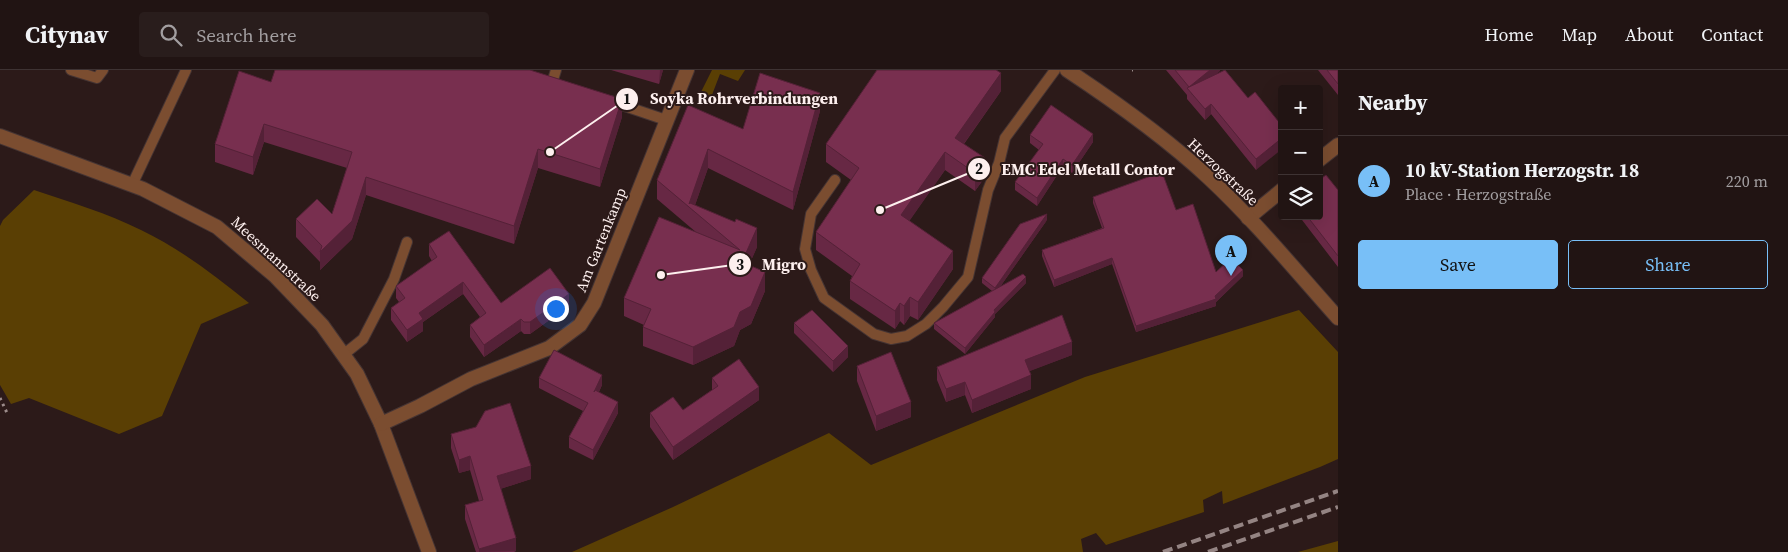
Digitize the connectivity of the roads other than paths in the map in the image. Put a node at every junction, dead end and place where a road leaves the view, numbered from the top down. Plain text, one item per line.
1 (71, 70) edge
2 (103, 70) edge
3 (186, 70) edge
4 (556, 70) edge
5 (687, 70) edge
6 (1055, 70) edge
7 (1067, 70) edge
8 (552, 83) edge
9 (598, 97) edge
10 (666, 120) junction
11 (0, 136) edge
12 (1338, 146) edge
13 (1323, 157) edge
14 (835, 180) dead end
15 (132, 185) junction
16 (1278, 193) edge
17 (1248, 218) junction
18 (407, 242) dead end
19 (1338, 318) edge
20 (343, 355) junction
21 (381, 424) junction
22 (429, 552) edge

1 - 2 lane
3 - 15 lane
4 - 8 lane
5 - 10 street, Am Gartenkamp
6 - 14 lane
7 - 17 street, Herzogstraße
9 - 10 lane
10 - 21 street, Am Gartenkamp
11 - 15 street, Meesmannstraße
12 - 13 street
15 - 20 street, Meesmannstraße
16 - 17 street
17 - 19 street, Herzogstraße
18 - 20 lane
20 - 21 street, Meesmannstraße
21 - 22 street, Meesmannstraße

